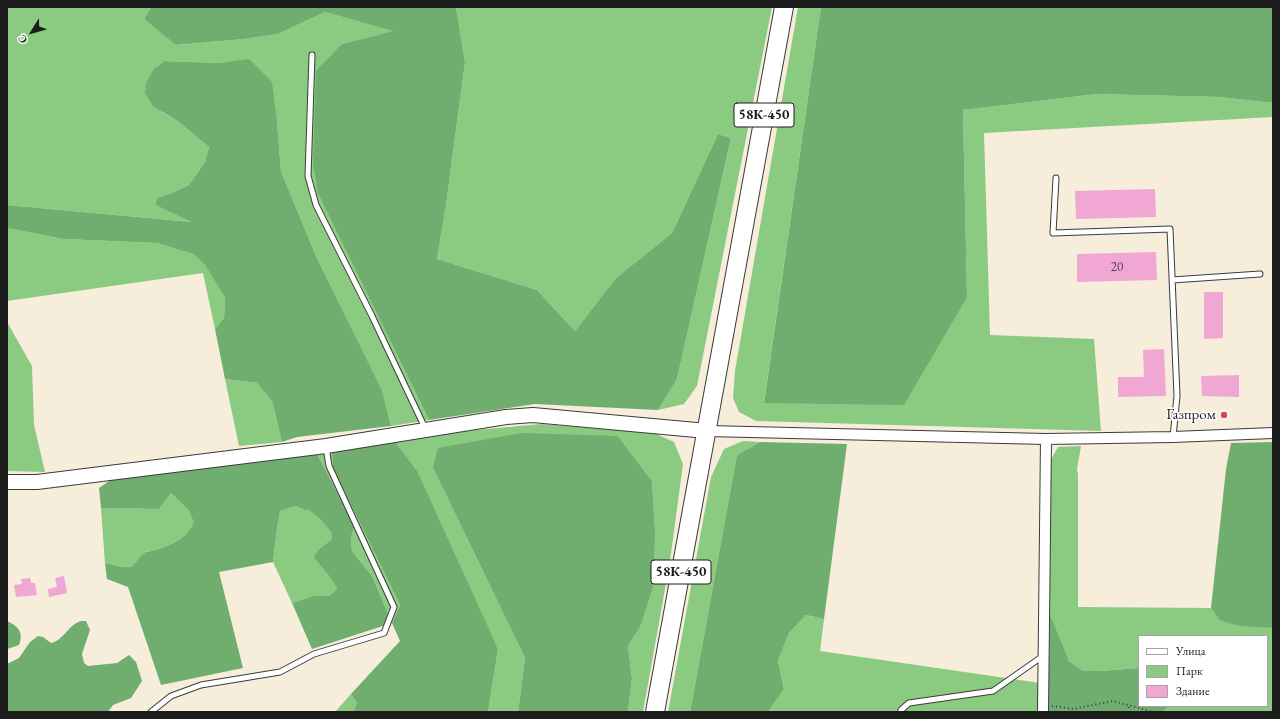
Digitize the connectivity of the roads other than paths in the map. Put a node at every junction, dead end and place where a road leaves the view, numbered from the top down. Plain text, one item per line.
1 (784, 7) edge
2 (312, 54) dead end
3 (1056, 178) dead end
4 (1260, 274) dead end
5 (1172, 280) junction
6 (425, 429) junction
7 (707, 431) junction
8 (1273, 433) edge
9 (1173, 437) junction
10 (1046, 439) junction
11 (326, 446) junction
12 (7, 482) edge
13 (1043, 656) junction
14 (1043, 708) edge
15 (151, 712) edge
16 (655, 712) edge
17 (901, 712) edge

1 - 7 highway, 58К-450
2 - 6 lane
3 - 5 lane
4 - 5 lane
5 - 9 lane
6 - 7 street
6 - 11 street
7 - 10 street
7 - 16 highway, 58К-450
8 - 9 street
9 - 10 street
10 - 13 street
11 - 12 street
11 - 15 lane
13 - 14 street
13 - 17 lane

